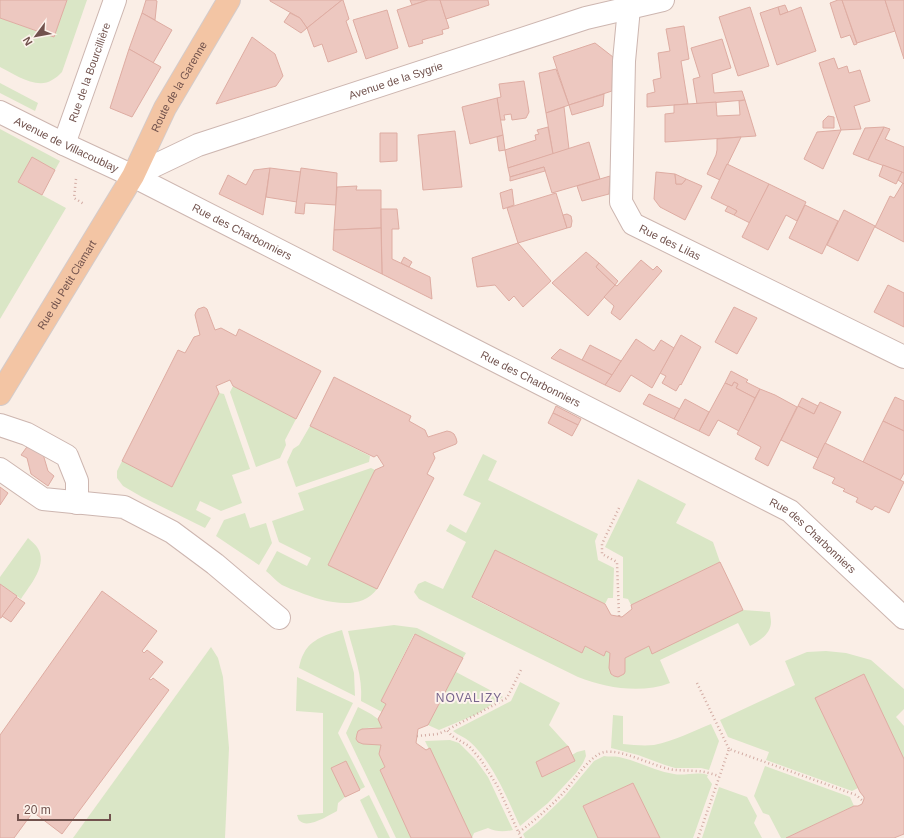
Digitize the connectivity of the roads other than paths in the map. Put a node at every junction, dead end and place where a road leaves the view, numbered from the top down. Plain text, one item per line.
1 (115, 0) edge
2 (230, 0) edge
3 (663, 0) edge
4 (630, 4) edge
5 (0, 112) edge
6 (64, 144) junction
7 (133, 176) junction
8 (904, 357) edge
9 (0, 394) edge
10 (0, 425) edge
11 (0, 469) edge
12 (77, 503) junction
13 (279, 618) dead end
14 (904, 618) edge

1 - 6 street, Rue de la Bourcillière
2 - 7 main road, Route de la Garenne
3 - 4 street, Avenue de la Sygrie
4 - 7 street, Avenue de la Sygrie
4 - 8 street, Rue des Lilas
5 - 6 street, Avenue de Villacoublay
6 - 7 street, Avenue de Villacoublay
7 - 9 main road, Rue du Petit Clamart
7 - 14 street, Rue des Charbonniers
10 - 12 street
11 - 12 street
12 - 13 street

